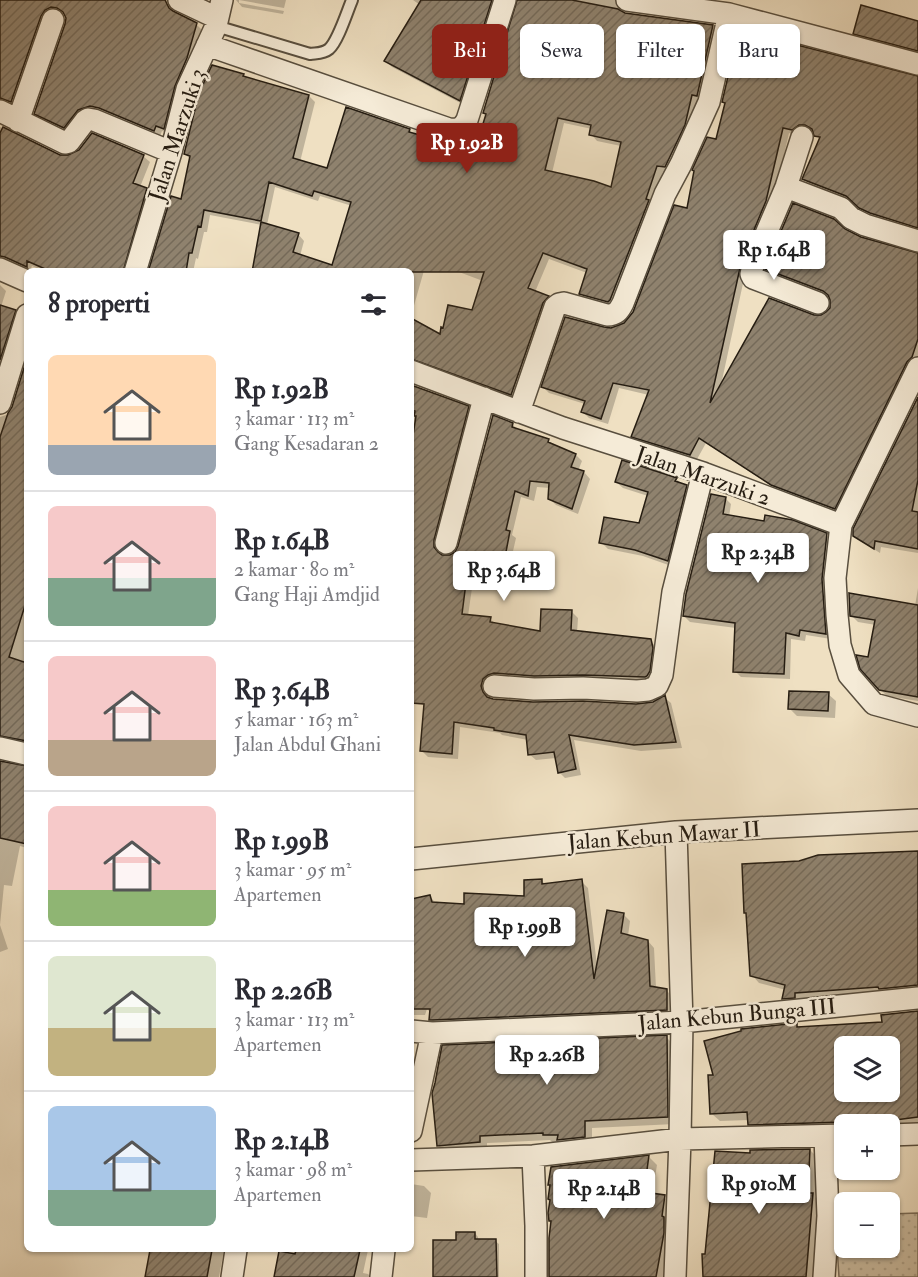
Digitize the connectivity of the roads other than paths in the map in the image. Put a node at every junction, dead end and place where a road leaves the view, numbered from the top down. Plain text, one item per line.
1 (179, 0) edge
2 (352, 0) edge
3 (505, 0) edge
4 (627, 0) edge
5 (729, 14) junction
6 (53, 20) dead end
7 (216, 22) edge
8 (918, 64) edge
9 (9, 116) edge
10 (801, 137) dead end
11 (171, 152) junction
12 (786, 187) junction
13 (918, 241) edge
14 (136, 268) edge
15 (0, 269) edge
16 (24, 280) edge
17 (818, 303) dead end
18 (24, 325) edge
19 (414, 372) edge
20 (917, 372) edge
21 (484, 398) junction
22 (0, 403) edge
23 (519, 412) junction
24 (703, 473) junction
25 (841, 525) junction
26 (446, 543) dead end
27 (494, 687) dead end
28 (918, 716) edge
29 (0, 748) edge
30 (24, 754) edge
31 (918, 820) edge
32 (675, 832) junction
33 (414, 859) edge
34 (918, 998) edge
35 (682, 1022) junction
36 (421, 1032) edge
37 (414, 1101) edge
38 (918, 1134) edge
39 (900, 1135) edge
40 (834, 1136) edge
41 (680, 1139) junction
42 (834, 1147) edge
43 (533, 1156) junction
44 (414, 1160) edge
45 (236, 1252) edge
46 (384, 1252) edge
47 (232, 1277) edge
48 (381, 1277) edge
49 (536, 1277) edge
50 (675, 1277) edge
51 (824, 1277) edge

1 - 7 street
2 - 7 lane
3 - 7 street
4 - 5 street
5 - 8 street
5 - 23 street
6 - 9 street
7 - 11 street, Jalan Marzuki 3
9 - 11 street
10 - 12 street
11 - 14 street, Jalan Marzuki 3
12 - 13 street
12 - 17 street
15 - 16 street
18 - 22 street
19 - 21 street, Jalan Marzuki 2
20 - 25 street
21 - 23 street, Jalan Marzuki 2
21 - 26 street
23 - 24 street, Jalan Marzuki 2
24 - 25 street, Jalan Marzuki 2
24 - 27 street
25 - 28 street
29 - 30 street
31 - 32 street, Jalan Kebun Mawar II
32 - 33 street, Jalan Kebun Mawar II
32 - 35 street
34 - 35 street, Jalan Kebun Bunga III
35 - 36 street, Jalan Kebun Bunga III
35 - 41 street
36 - 37 street
38 - 39 street
40 - 41 street
41 - 43 street
41 - 50 street
42 - 51 street
43 - 44 street
43 - 49 street
45 - 47 street
46 - 48 street

